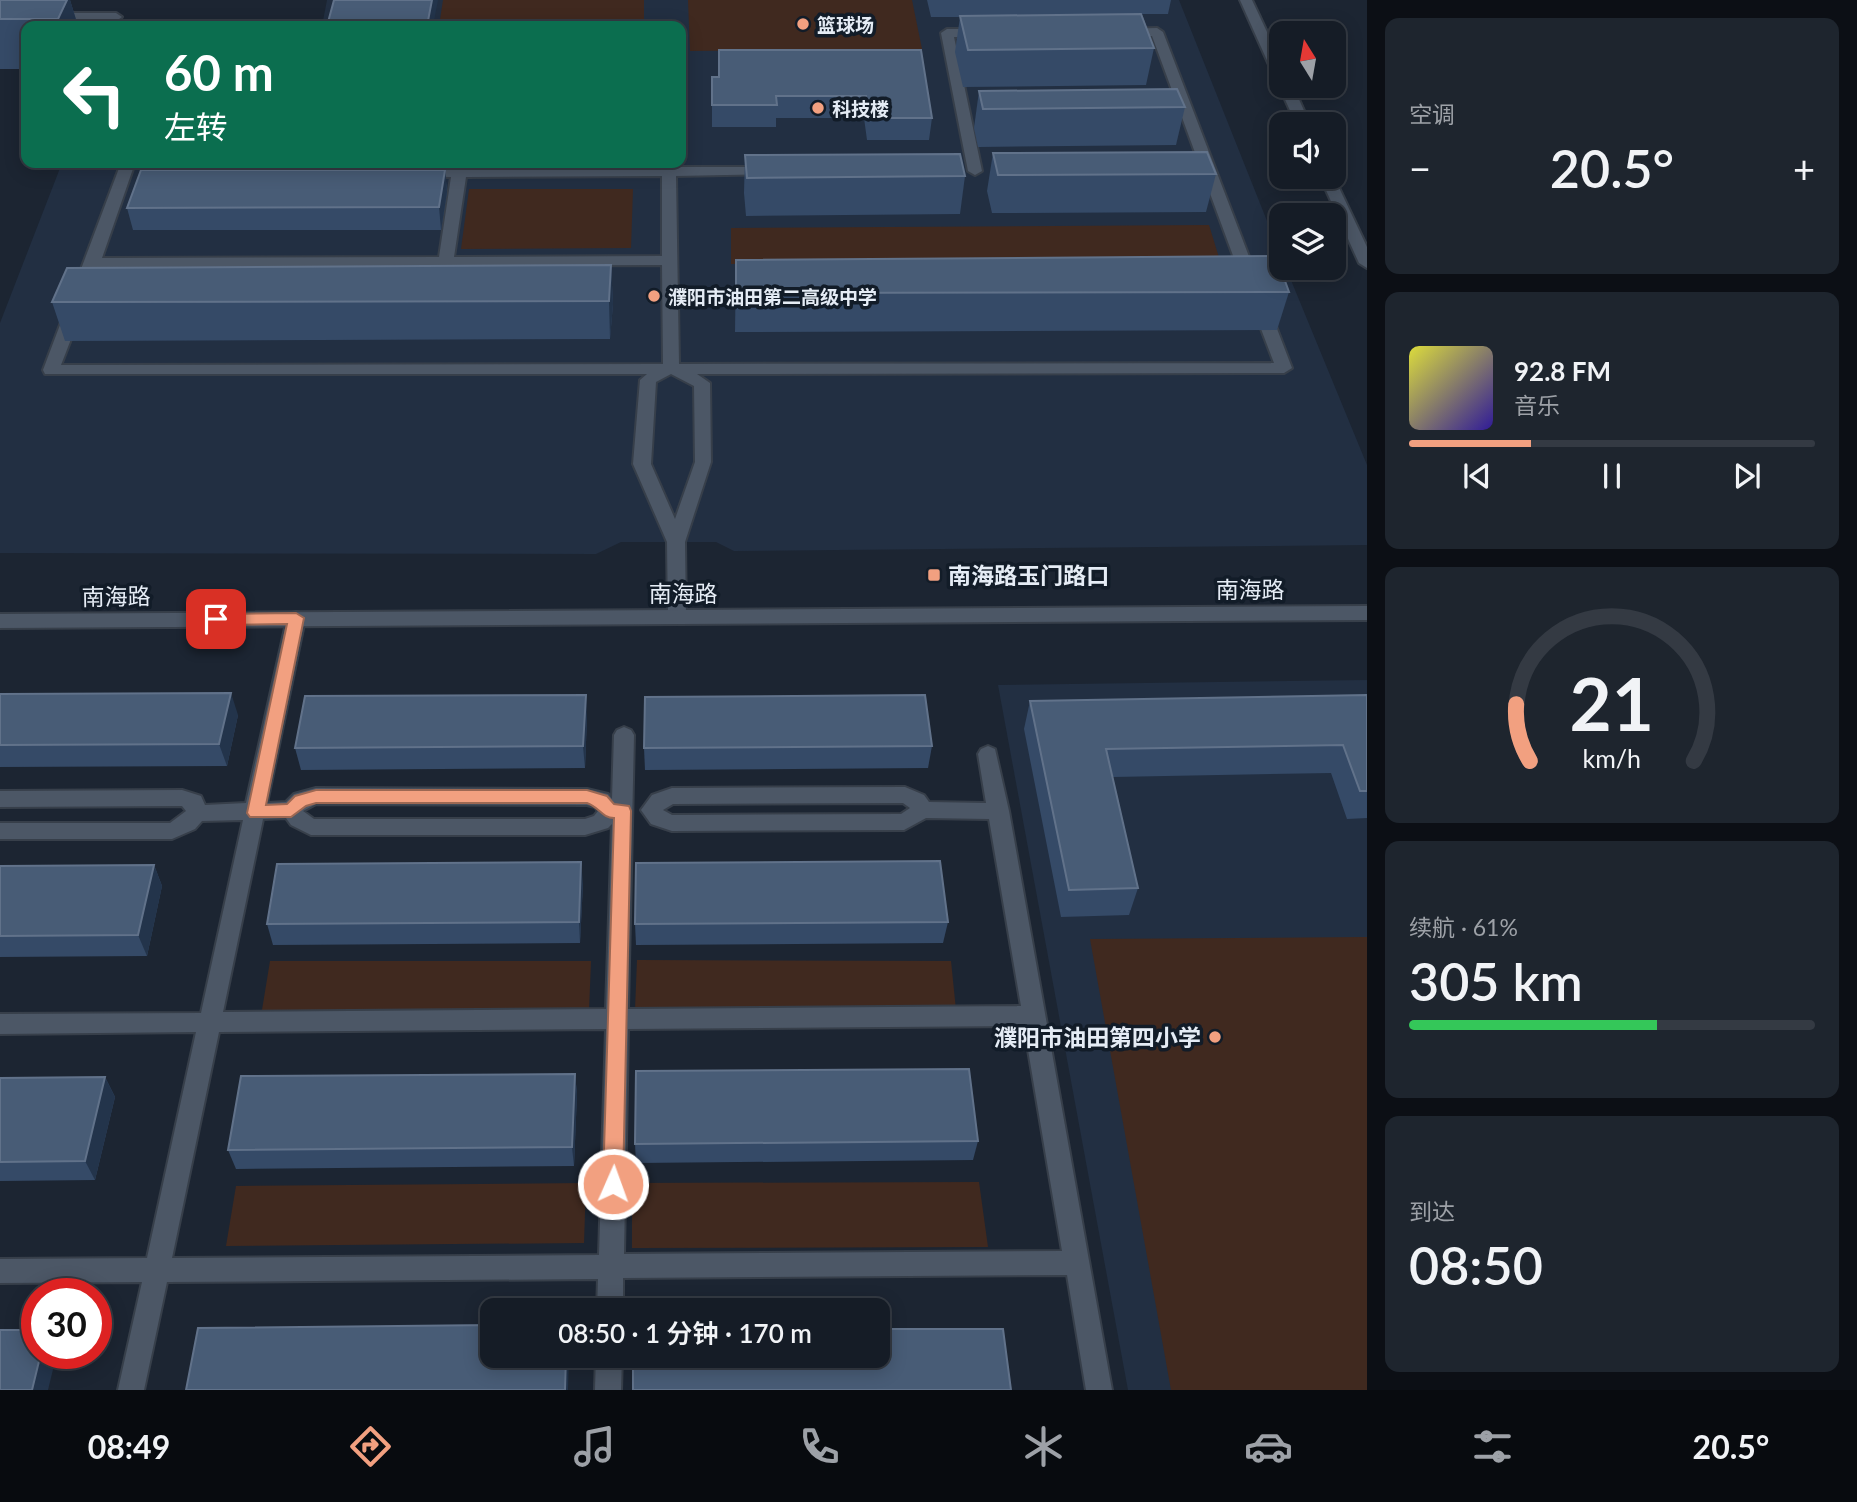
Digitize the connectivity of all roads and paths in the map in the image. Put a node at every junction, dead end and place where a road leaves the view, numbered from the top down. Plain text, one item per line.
1 (1246, 0) edge
2 (0, 17) edge
3 (116, 17) dead end
4 (999, 33) edge
5 (1104, 33) edge
6 (1269, 50) edge
7 (634, 168) edge
8 (669, 168) edge
9 (686, 168) edge
10 (130, 171) edge
11 (780, 171) edge
12 (975, 171) dead end
13 (403, 173) edge
14 (459, 173) junction
15 (1333, 189) edge
16 (671, 260) junction
17 (446, 261) junction
18 (93, 263) junction
19 (1367, 263) edge
20 (671, 368) junction
21 (676, 542) junction
22 (1367, 613) edge
23 (296, 618) junction
24 (677, 618) junction
25 (0, 621) edge
26 (624, 736) dead end
27 (988, 754) dead end
28 (0, 799) edge
29 (291, 810) junction
30 (616, 811) junction
31 (999, 811) junction
32 (197, 813) junction
33 (256, 813) junction
34 (0, 831) edge
35 (1035, 1016) junction
36 (617, 1019) junction
37 (210, 1022) junction
38 (0, 1024) edge
39 (1077, 1263) junction
40 (611, 1267) junction
41 (155, 1270) junction
42 (0, 1271) edge
43 (610, 1298) edge
44 (609, 1368) edge
45 (131, 1390) edge
46 (608, 1390) edge
47 (1099, 1390) edge

1 - 6 street
2 - 3 street
4 - 12 street
5 - 20 street
7 - 14 street
8 - 16 street
9 - 11 street
10 - 18 street
13 - 14 street
14 - 17 street
15 - 19 street
16 - 17 street
16 - 20 street
17 - 18 street
18 - 20 street
20 - 21 street
20 - 21 street
21 - 24 street
22 - 24 street, 南海路
23 - 24 street, 南海路
23 - 25 street, 南海路
23 - 33 street
26 - 30 street
27 - 31 street
28 - 32 street
29 - 30 street
29 - 30 street
29 - 33 street
30 - 31 street
30 - 36 street
31 - 35 street
32 - 33 street
32 - 34 street
33 - 37 street
35 - 36 street
35 - 39 street
36 - 37 street
36 - 40 street
37 - 38 street
37 - 41 street
39 - 40 street
39 - 47 street
40 - 41 street
40 - 43 street
41 - 42 street
41 - 45 street
44 - 46 street

